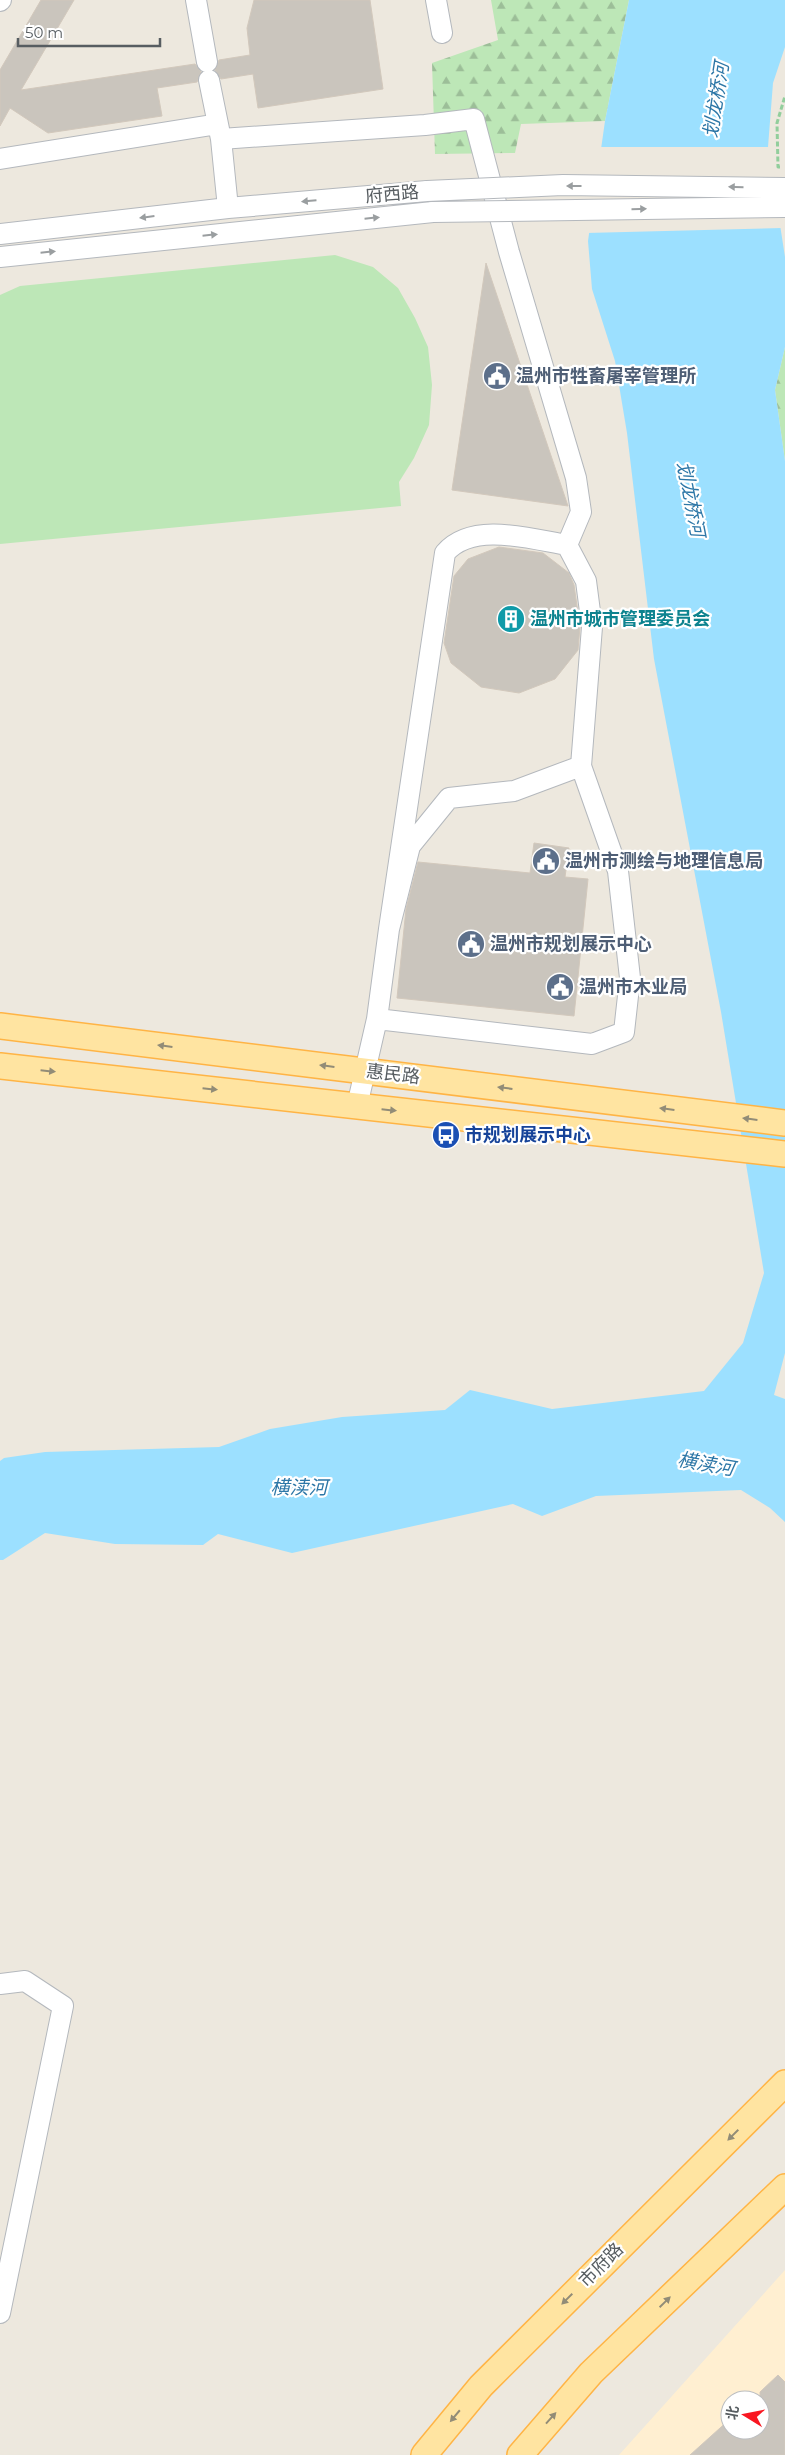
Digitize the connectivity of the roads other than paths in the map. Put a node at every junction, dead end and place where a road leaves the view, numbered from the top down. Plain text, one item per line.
1 (436, 0) edge
2 (194, 1) edge
3 (442, 33) dead end
4 (220, 131) junction
5 (0, 159) edge
6 (785, 188) edge
7 (785, 207) edge
8 (228, 208) junction
9 (0, 234) edge
10 (0, 257) edge
11 (567, 545) junction
12 (581, 766) junction
13 (389, 929) junction
14 (377, 1019) junction
15 (0, 1026) edge
16 (0, 1066) edge
17 (364, 1071) junction
18 (357, 1106) junction
19 (785, 1123) edge
20 (785, 1154) edge
21 (0, 1984) edge
22 (785, 2082) edge
23 (785, 2187) edge
24 (0, 2313) edge
25 (424, 2455) edge
26 (520, 2455) edge

1 - 3 street
2 - 4 street
4 - 5 street
4 - 8 street
4 - 11 street
6 -> 8 street, 府西路, bridge
10 -> 7 street, 府西路, bridge
8 -> 9 street, 府西路
11 - 12 street
11 - 13 street
12 - 13 street
12 - 14 street
13 - 14 street
14 - 17 street
17 -> 15 main road, 惠民路
16 -> 18 main road, 惠民路
17 - 18 street
19 -> 17 main road, 惠民路
18 -> 20 main road, 惠民路
21 - 24 street
22 -> 25 main road, 市府路
26 -> 23 main road

